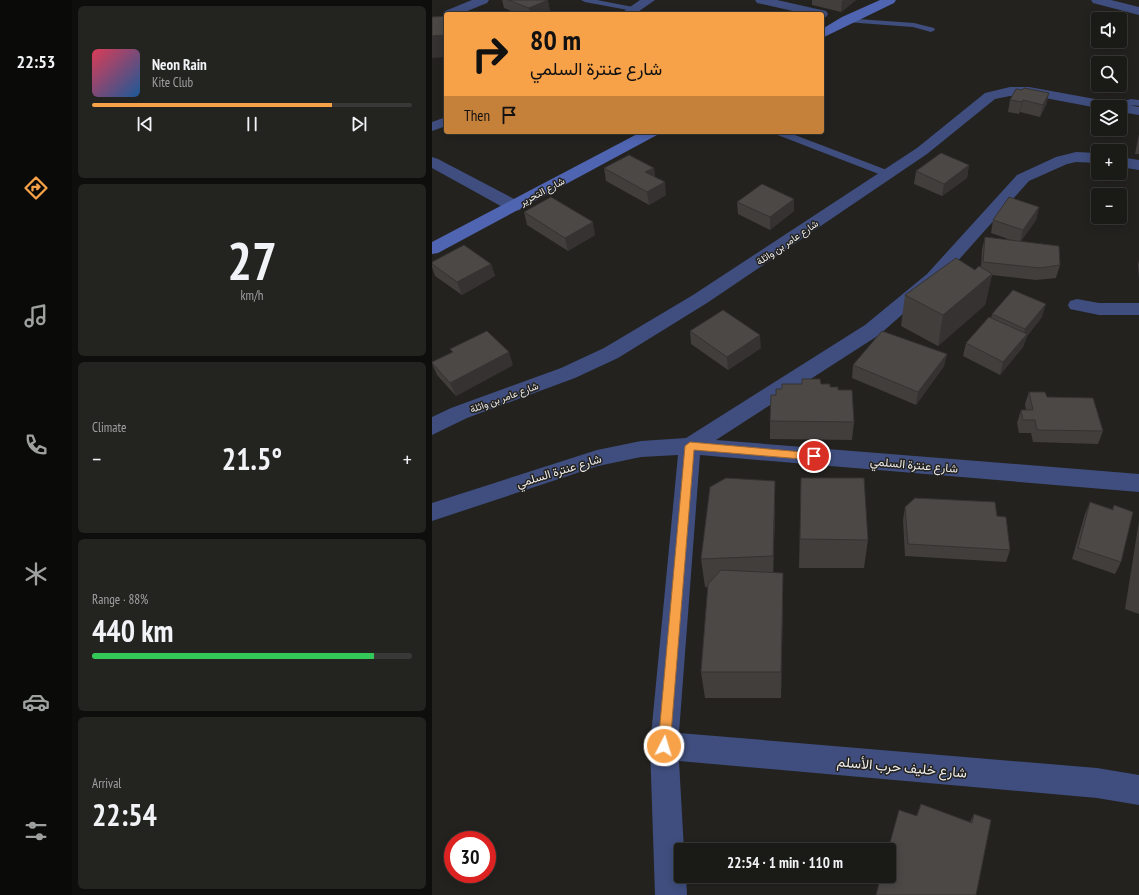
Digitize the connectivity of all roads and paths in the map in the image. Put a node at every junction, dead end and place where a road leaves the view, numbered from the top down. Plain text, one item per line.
1 (483, 0) edge
2 (585, 0) edge
3 (649, 0) edge
4 (761, 0) edge
5 (890, 0) edge
6 (1098, 0) edge
7 (1139, 11) edge
8 (454, 12) edge
9 (630, 12) edge
10 (813, 12) edge
11 (824, 14) edge
12 (846, 20) junction
13 (931, 30) dead end
14 (824, 33) edge
15 (1091, 102) edge
16 (1127, 103) edge
17 (1139, 103) edge
18 (1127, 108) edge
19 (1139, 111) edge
20 (444, 122) edge
21 (432, 127) edge
22 (648, 134) edge
23 (783, 134) edge
24 (1091, 158) edge
25 (432, 162) edge
26 (1127, 163) edge
27 (1139, 165) edge
28 (888, 174) junction
29 (514, 206) junction
30 (432, 249) edge
31 (1077, 305) dead end
32 (1139, 309) edge
33 (432, 427) edge
34 (690, 446) junction
35 (1139, 483) edge
36 (432, 512) edge
37 (664, 746) junction
38 (1139, 790) edge
39 (671, 895) edge

1 - 8 street
2 - 9 lane
3 - 9 street
4 - 10 street
5 - 12 street
6 - 7 street
11 - 12 street
12 - 13 lane
12 - 14 street
15 - 28 street, شارع عامر بن واثلة
16 - 17 lane
18 - 19 street, شارع عامر بن واثلة
20 - 21 street
22 - 29 street, شارع التحرير
23 - 28 lane
24 - 34 street
25 - 29 street
26 - 27 street
28 - 33 street, شارع عامر بن واثلة
29 - 30 street, شارع التحرير
31 - 32 street
34 - 35 street, شارع عنترة السلمي
34 - 36 street, شارع عنترة السلمي
34 - 37 street
37 - 38 street, شارع خليف حرب الأسلم
37 - 39 street

